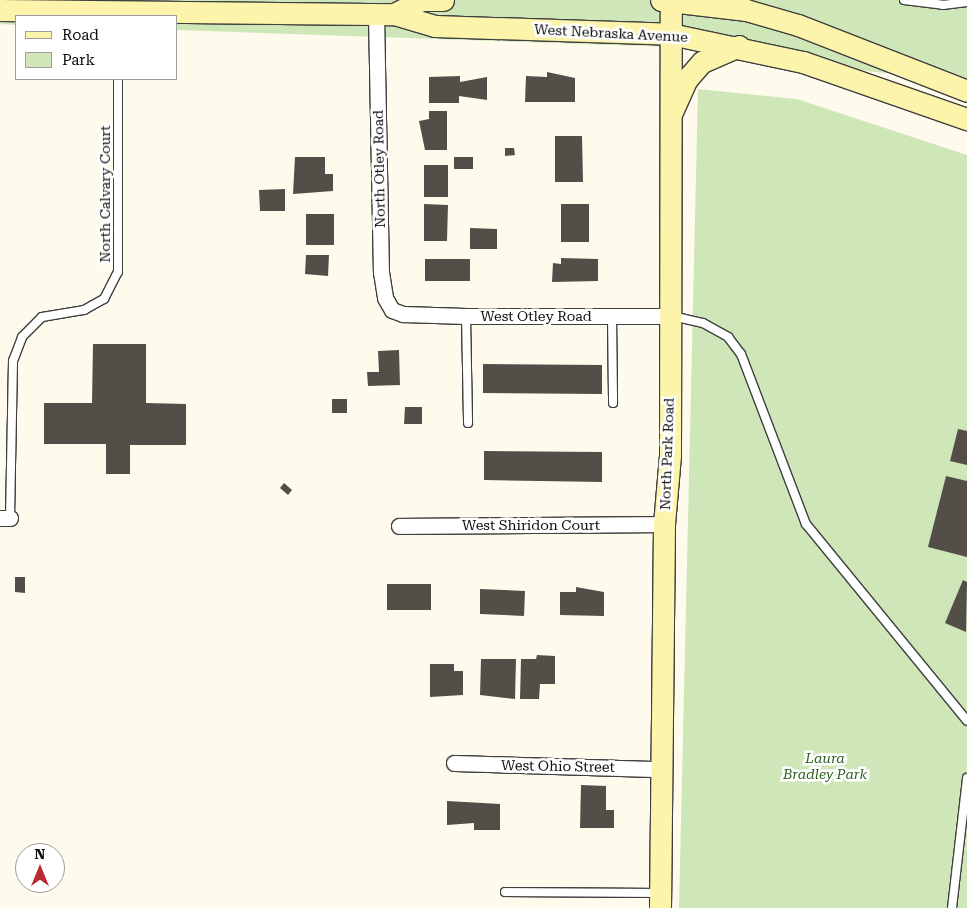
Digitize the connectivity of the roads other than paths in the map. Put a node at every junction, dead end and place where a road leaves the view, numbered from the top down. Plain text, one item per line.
1 (443, 0) edge
2 (668, 0) edge
3 (904, 0) edge
4 (967, 2) edge
5 (0, 10) edge
6 (118, 14) edge
7 (385, 14) junction
8 (670, 34) junction
9 (742, 46) junction
10 (118, 80) edge
11 (967, 92) edge
12 (669, 116) junction
13 (967, 119) edge
14 (403, 314) joint
15 (466, 316) junction
16 (612, 316) junction
17 (669, 316) junction
18 (613, 403) dead end
19 (468, 423) dead end
20 (5, 518) edge
21 (664, 524) junction
22 (398, 526) dead end
23 (967, 721) edge
24 (454, 763) dead end
25 (662, 769) junction
26 (967, 778) edge
27 (505, 892) dead end
28 (660, 901) edge
29 (952, 908) edge

1 - 7 main road, West Nebraska Avenue
2 - 8 main road, North Park Road
2 - 11 main road
3 - 4 lane
5 - 6 main road, West Nebraska Avenue
6 - 7 main road, West Nebraska Avenue
7 - 8 main road, West Nebraska Avenue
7 - 14 street, North Otley Road
8 - 9 main road, West Nebraska Avenue
8 - 12 main road, North Park Road
9 - 12 main road
9 - 13 main road, West Nebraska Avenue
10 - 20 lane, North Calvary Court
12 - 17 main road, North Park Road
14 - 15 street, West Otley Road
15 - 16 street, West Otley Road
15 - 19 lane
16 - 17 street, West Otley Road
16 - 18 lane
17 - 21 main road, North Park Road
17 - 23 lane
21 - 22 street, West Shiridon Court
21 - 25 main road, North Park Road
24 - 25 street, West Ohio Street
25 - 28 main road, North Park Road
26 - 29 lane
27 - 28 lane

